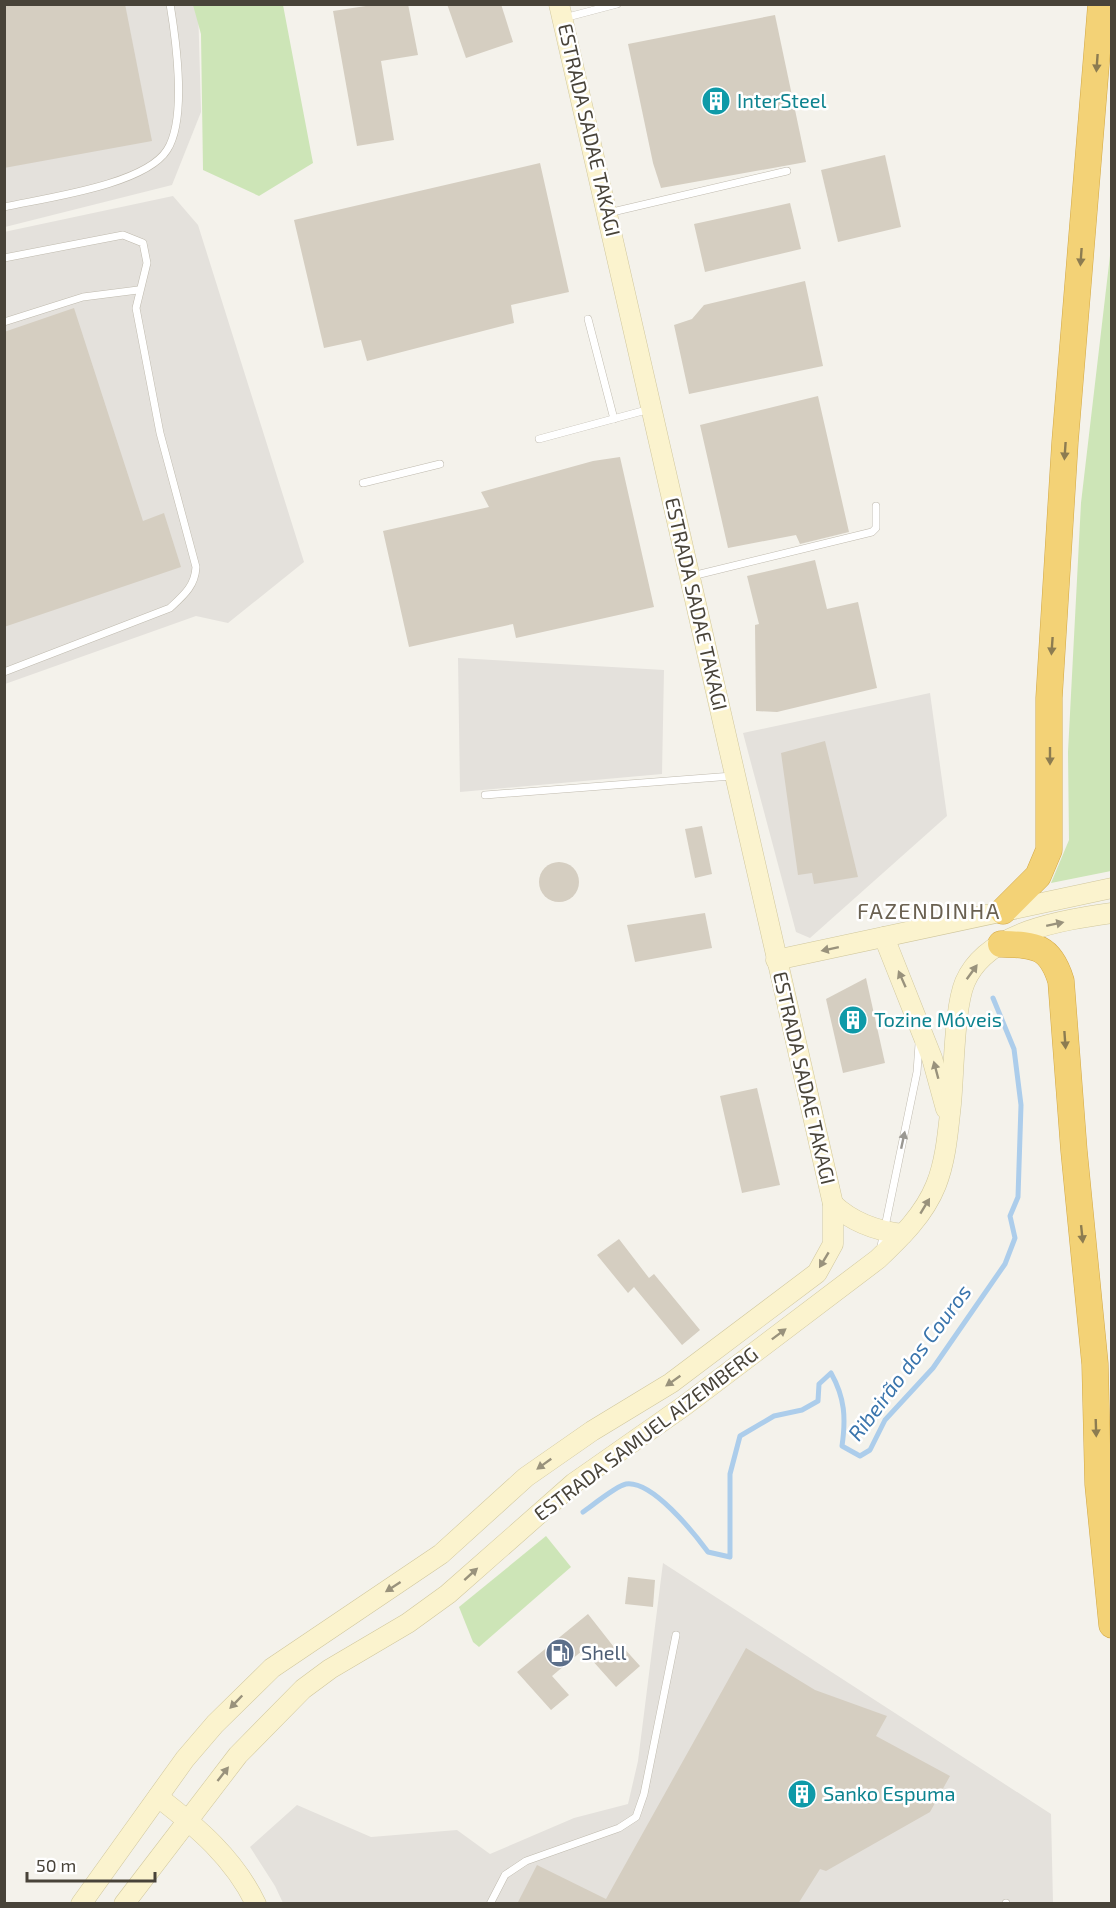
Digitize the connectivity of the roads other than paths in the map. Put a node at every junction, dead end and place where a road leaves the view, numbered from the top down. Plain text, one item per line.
1 (170, 4) edge
2 (617, 4) edge
3 (1101, 4) edge
4 (561, 11) edge
5 (787, 171) dead end
6 (4, 207) edge
7 (608, 213) junction
8 (4, 258) edge
9 (138, 290) junction
10 (588, 319) dead end
11 (4, 322) edge
12 (652, 409) junction
13 (614, 419) junction
14 (539, 439) dead end
15 (440, 465) dead end
16 (363, 483) dead end
17 (876, 506) dead end
18 (690, 576) junction
19 (4, 672) edge
20 (734, 775) junction
21 (485, 795) dead end
22 (1112, 888) edge
23 (1003, 911) junction
24 (1112, 914) edge
25 (884, 938) junction
26 (1001, 944) junction
27 (776, 960) junction
28 (919, 1022) junction
29 (949, 1120) junction
30 (833, 1204) junction
31 (893, 1233) junction
32 (1112, 1625) edge
33 (676, 1635) dead end
34 (158, 1797) junction
35 (189, 1821) junction
36 (81, 1904) edge
37 (124, 1904) edge
38 (256, 1904) edge
39 (490, 1904) edge

1 - 6 lane
2 - 4 lane
3 -> 23 highway
4 - 7 main road, ESTRADA SADAE TAKAGI
5 - 7 lane
7 - 12 main road, ESTRADA SADAE TAKAGI
8 - 9 lane
9 - 11 lane
9 - 19 lane
10 - 13 lane
12 - 13 lane
12 - 18 main road, ESTRADA SADAE TAKAGI
13 - 14 lane
15 - 16 lane
17 - 18 lane
18 - 20 main road, ESTRADA SADAE TAKAGI
20 - 21 lane
20 - 27 main road, ESTRADA SADAE TAKAGI
22 - 23 main road
23 - 25 main road
26 -> 24 main road, ESTRADA SAMUEL AIZEMBERG
25 -> 27 main road
28 -> 25 main road
29 -> 26 main road, ESTRADA SAMUEL AIZEMBERG
26 -> 32 highway
27 - 30 main road, ESTRADA SADAE TAKAGI
29 -> 28 main road
31 -> 28 lane
31 -> 29 main road, ESTRADA SAMUEL AIZEMBERG
30 - 31 main road
30 -> 34 main road, ESTRADA SAMUEL AIZEMBERG
35 -> 31 main road, ESTRADA SAMUEL AIZEMBERG
33 - 39 lane
34 - 35 main road
34 - 36 main road, ESTRADA SAMUEL AIZEMBERG
35 - 37 main road, ESTRADA SAMUEL AIZEMBERG
35 - 38 main road

